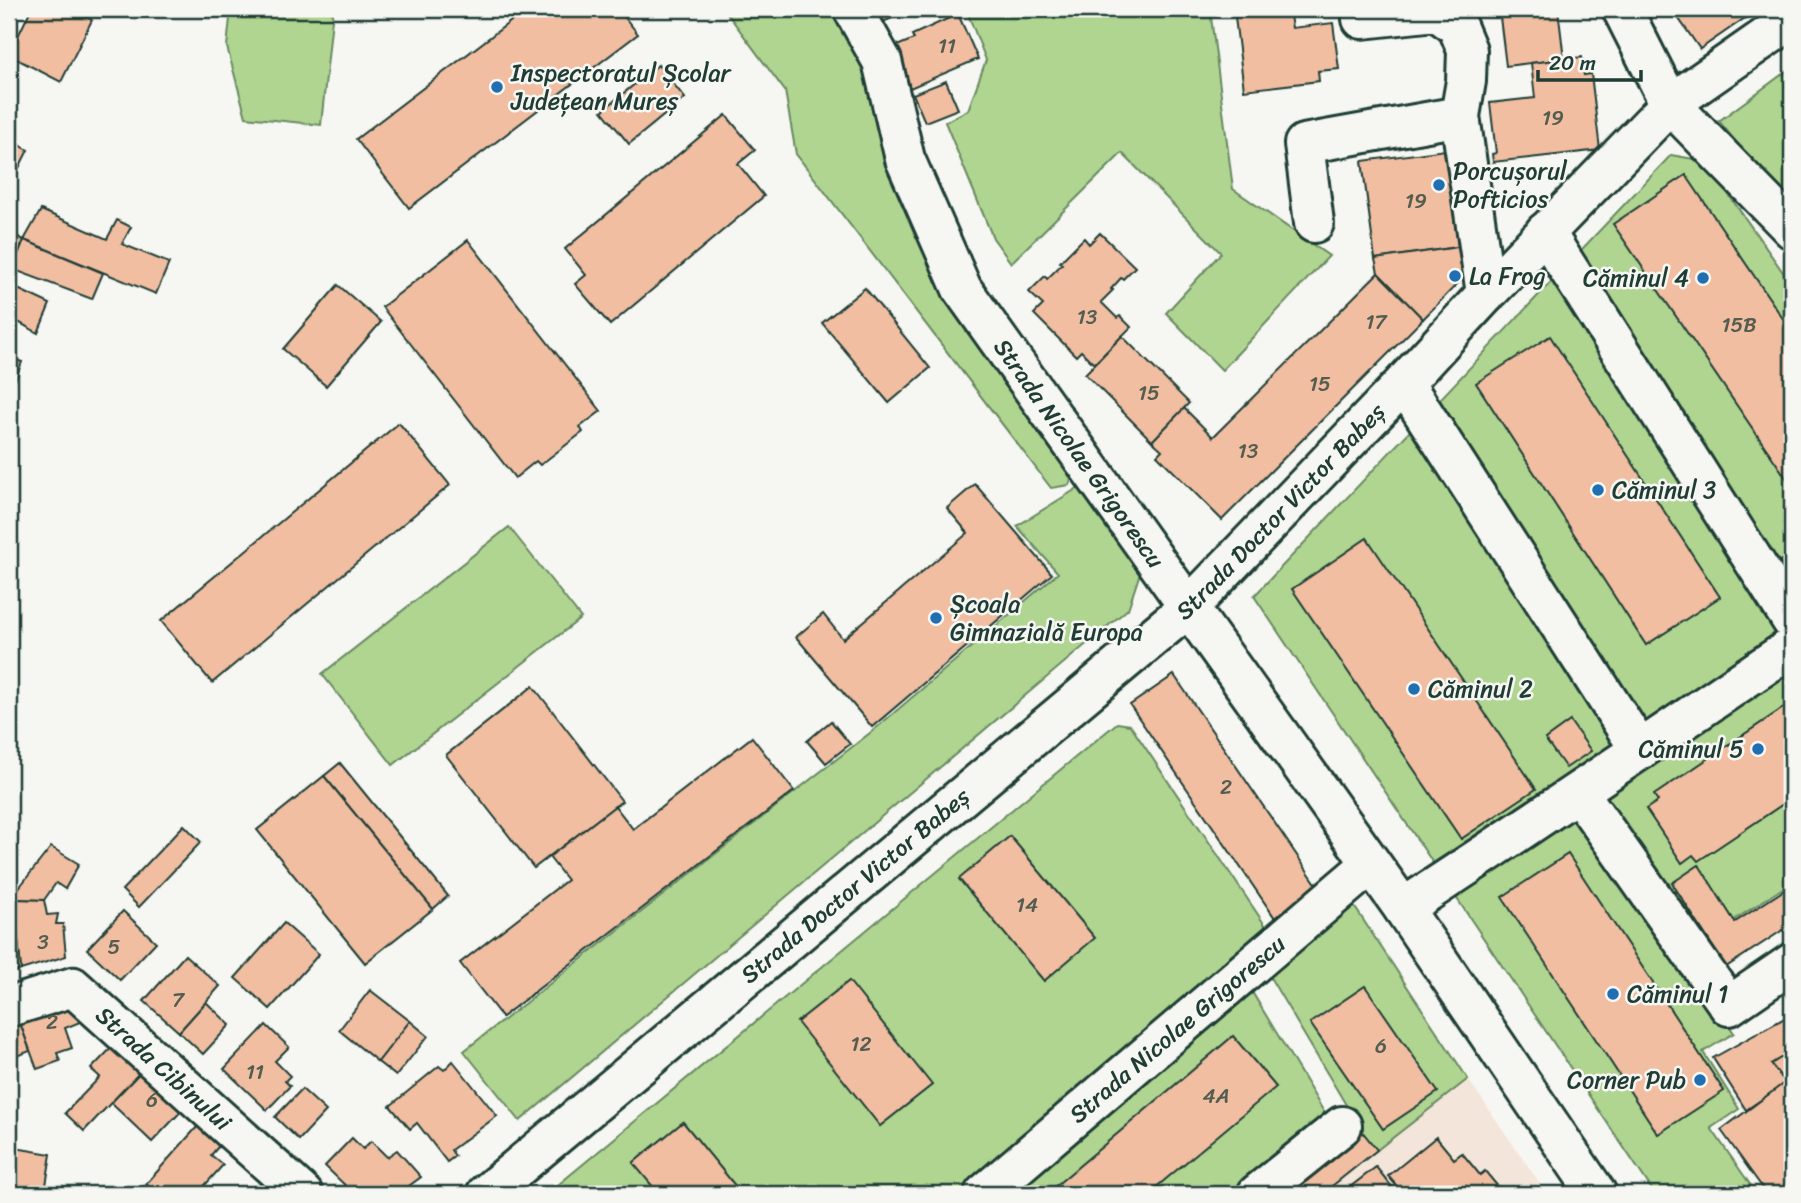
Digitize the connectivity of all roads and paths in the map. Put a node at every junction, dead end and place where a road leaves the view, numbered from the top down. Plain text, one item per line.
1 (853, 9) edge
2 (1622, 9) edge
3 (1362, 19) dead end
4 (1792, 19) edge
5 (1670, 104) junction
6 (1460, 116) junction
7 (1314, 223) dead end
8 (1792, 229) edge
9 (1545, 232) junction
10 (1486, 294) junction
11 (1404, 383) junction
12 (1189, 607) junction
13 (1791, 623) edge
14 (1640, 750) junction
15 (1579, 793) junction
16 (1371, 864) junction
17 (1403, 908) junction
18 (1792, 963) edge
19 (9, 1006) edge
20 (1342, 1126) dead end
21 (501, 1190) edge
22 (303, 1194) edge
23 (984, 1194) edge
24 (1257, 1194) edge
25 (1597, 1194) edge

1 - 12 street, Strada Nicolae Grigorescu
2 - 5 street
3 - 6 street
4 - 5 street, Strada Doctor Victor Babeș
5 - 8 street
5 - 9 street, Strada Doctor Victor Babeș
6 - 7 street
6 - 10 street
9 - 10 street, Strada Doctor Victor Babeș
9 - 13 street
10 - 11 street, Strada Doctor Victor Babeș
11 - 12 street, Strada Doctor Victor Babeș
11 - 14 street
12 - 16 street, Strada Nicolae Grigorescu
12 - 21 street, Strada Doctor Victor Babeș
13 - 14 street
14 - 15 street
15 - 17 street
15 - 18 street
16 - 17 street, Strada Nicolae Grigorescu
16 - 23 street, Strada Nicolae Grigorescu
17 - 25 street, Strada Nicolae Grigorescu
19 - 22 street, Strada Cibinului
20 - 24 street

